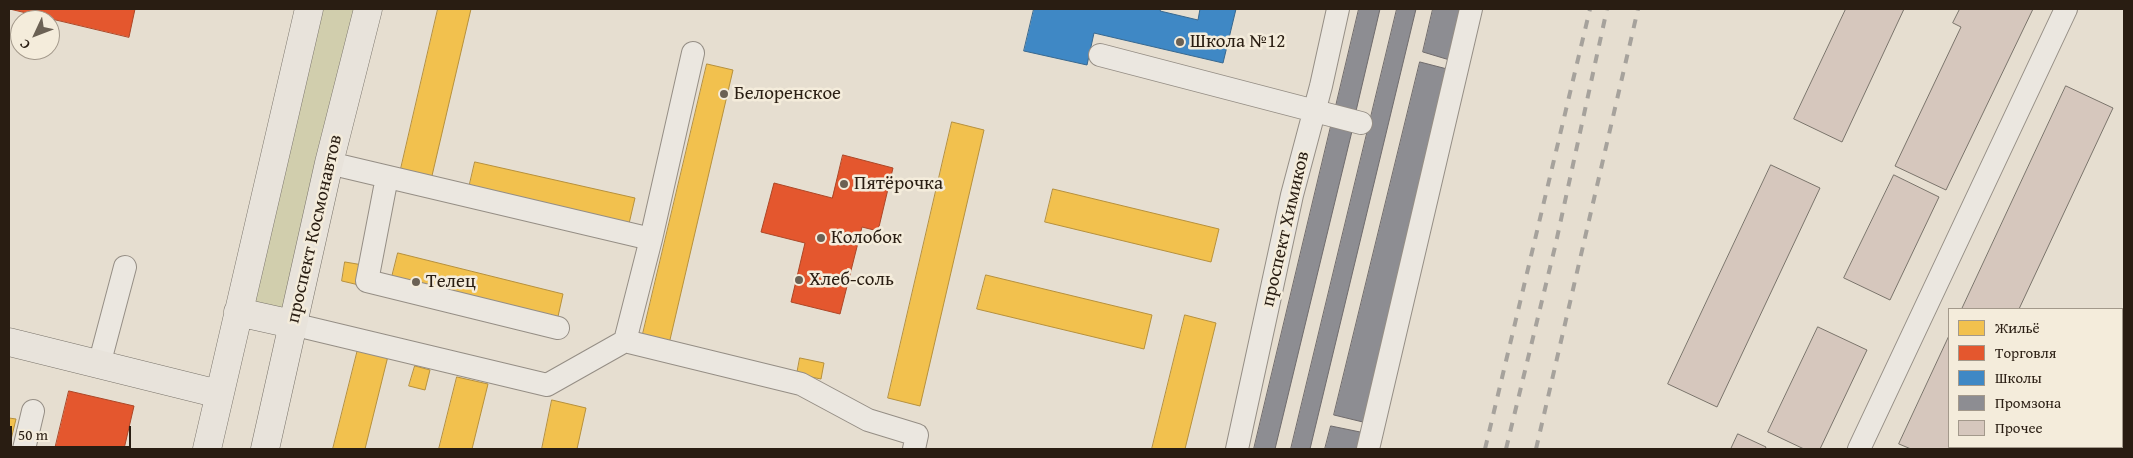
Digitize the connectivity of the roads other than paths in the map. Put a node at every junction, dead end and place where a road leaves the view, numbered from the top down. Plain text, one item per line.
1 (309, 9) edge
2 (368, 9) edge
3 (1338, 9) edge
4 (1471, 9) edge
5 (2066, 9) edge
6 (693, 53) dead end
7 (1100, 55) dead end
8 (1314, 112) junction
9 (1361, 124) dead end
10 (329, 163) junction
11 (387, 178) junction
12 (651, 239) junction
13 (125, 267) dead end
14 (238, 312) junction
15 (292, 324) junction
16 (558, 328) dead end
17 (625, 341) junction
18 (9, 342) edge
19 (99, 365) junction
20 (219, 394) junction
21 (33, 411) dead end
22 (24, 449) edge
23 (207, 449) edge
24 (265, 449) edge
25 (914, 449) edge
26 (1236, 449) edge
27 (1368, 449) edge
28 (1859, 449) edge

1 - 14 main road
2 - 10 main road, проспект Космонавтов
3 - 8 street, проспект Химиков
4 - 27 street
5 - 28 street
6 - 12 street
7 - 8 street
8 - 9 street
8 - 26 street, проспект Химиков
10 - 11 street
10 - 15 main road, проспект Космонавтов
11 - 12 street
11 - 16 street
12 - 17 street
13 - 19 street
14 - 15 main road
14 - 20 main road
15 - 17 street
15 - 24 main road, проспект Космонавтов
17 - 25 street
18 - 19 main road
19 - 20 main road
20 - 23 main road
21 - 22 street

